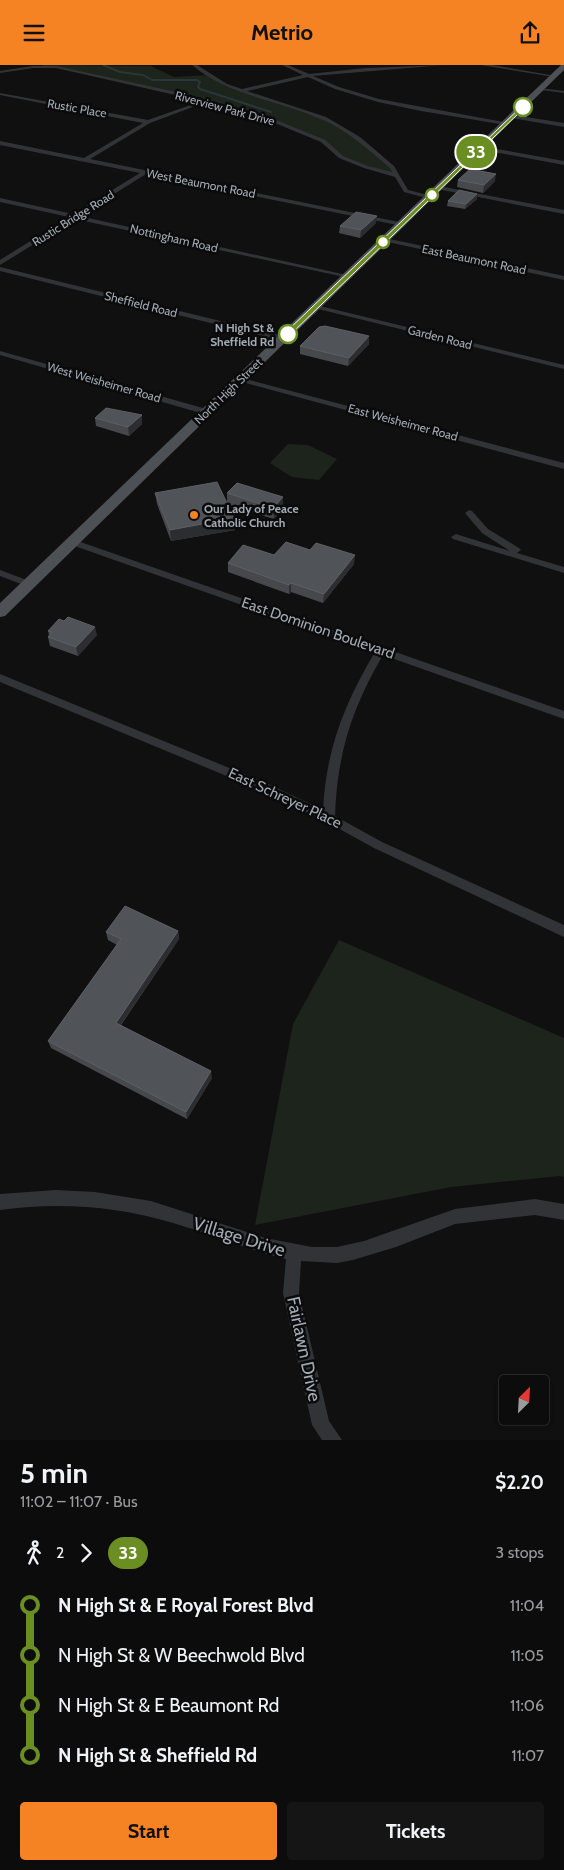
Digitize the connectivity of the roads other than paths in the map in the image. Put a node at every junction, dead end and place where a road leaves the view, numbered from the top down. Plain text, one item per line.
1 (194, 65) edge
2 (284, 65) edge
3 (442, 65) edge
4 (483, 65) edge
5 (564, 66) edge
6 (0, 72) edge
7 (310, 76) junction
8 (554, 77) junction
9 (541, 89) junction
10 (241, 91) junction
11 (564, 93) edge
12 (3, 95) edge
13 (2, 101) dead end
14 (208, 101) junction
15 (272, 112) junction
16 (509, 120) junction
17 (148, 122) junction
18 (564, 125) edge
19 (0, 143) edge
20 (480, 148) junction
21 (85, 160) junction
22 (564, 163) edge
23 (145, 172) junction
24 (395, 175) junction
25 (439, 188) junction
26 (430, 197) junction
27 (0, 200) edge
28 (564, 212) edge
29 (75, 216) junction
30 (402, 224) junction
31 (385, 240) junction
32 (0, 263) edge
33 (0, 269) edge
34 (347, 277) junction
35 (564, 279) edge
36 (316, 307) junction
37 (283, 339) junction
38 (0, 353) edge
39 (564, 367) edge
40 (241, 379) junction
41 (207, 412) junction
42 (564, 466) edge
43 (469, 513) dead end
44 (456, 537) dead end
45 (72, 542) junction
46 (535, 561) junction
47 (564, 570) edge
48 (0, 573) edge
49 (29, 583) junction
50 (0, 612) edge
51 (381, 650) junction
52 (0, 678) edge
53 (564, 715) edge
54 (329, 818) junction
55 (564, 931) edge
56 (0, 1202) edge
57 (564, 1212) edge
58 (294, 1253) junction
59 (333, 1440) edge

1 - 10 street
2 - 7 street
3 - 7 street
4 - 8 street
5 - 8 main road, North High Street
6 - 14 street, Riverview Park Drive
7 - 10 street
7 - 16 street
8 - 9 main road, North High Street
9 - 11 street
9 - 16 main road, North High Street
10 - 15 street
12 - 13 street
12 - 17 street, Rustic Place
14 - 15 street, Riverview Park Drive
14 - 17 street
15 - 24 street, Riverview Park Drive
15 - 24 street
16 - 18 street
16 - 20 main road, North High Street
17 - 21 street
19 - 21 street, West Beaumont Road
20 - 22 street
20 - 25 main road, North High Street
21 - 23 street, West Beaumont Road
23 - 29 street, Rustic Bridge Road
23 - 30 street, West Beaumont Road
24 - 26 street
25 - 26 main road, North High Street
25 - 28 street
26 - 30 main road, North High Street
27 - 29 street, Nottingham Road
29 - 32 street, Rustic Bridge Road
29 - 34 street, Nottingham Road
30 - 31 main road, North High Street
31 - 34 main road, North High Street
31 - 35 street, East Beaumont Road
33 - 37 street, Sheffield Road
34 - 36 main road, North High Street
36 - 37 main road, North High Street
36 - 39 street, Garden Road
37 - 40 main road, North High Street
38 - 41 street, West Weisheimer Road
40 - 41 main road, North High Street
40 - 42 street, East Weisheimer Road
41 - 45 main road, North High Street
43 - 46 street
44 - 46 street
45 - 49 main road, North High Street
45 - 51 street, East Dominion Boulevard
46 - 47 street
48 - 49 street
49 - 50 main road, North High Street
51 - 53 street, East Dominion Boulevard
51 - 54 street
52 - 54 street, East Schreyer Place
54 - 55 street, East Schreyer Place
56 - 58 street, Village Drive
57 - 58 street, Village Drive
58 - 59 street, Fairlawn Drive

